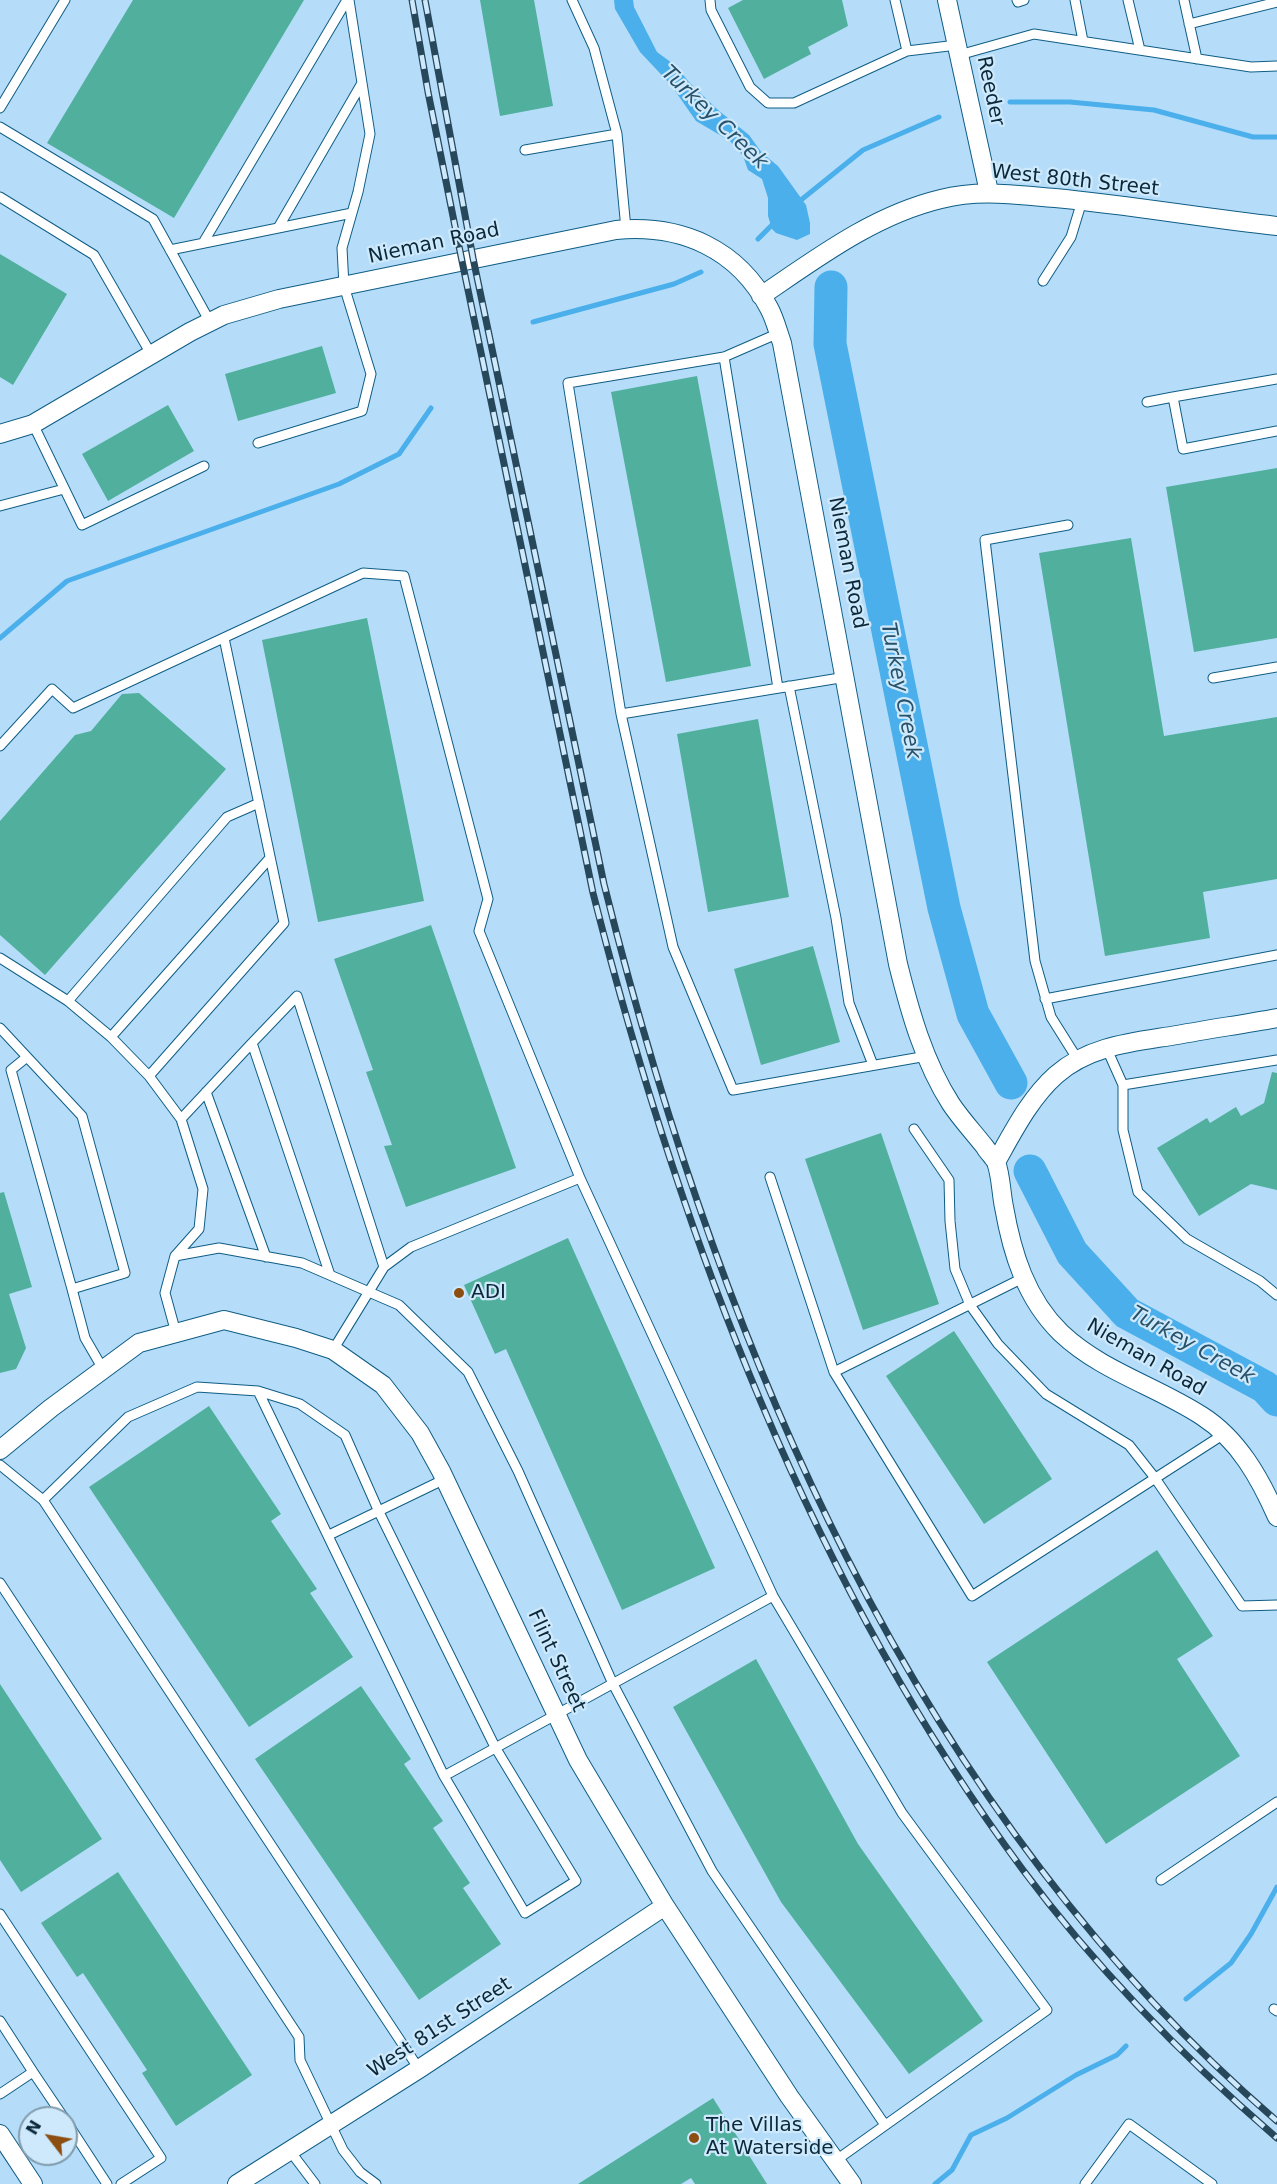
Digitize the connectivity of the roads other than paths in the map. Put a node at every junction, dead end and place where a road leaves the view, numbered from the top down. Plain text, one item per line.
1 (65, 0) edge
2 (348, 0) edge
3 (572, 0) edge
4 (710, 0) edge
5 (895, 0) edge
6 (947, 0) edge
7 (1017, 0) edge
8 (1024, 0) edge
9 (1075, 0) edge
10 (1128, 0) edge
11 (1184, 0) edge
12 (1277, 2) edge
13 (1189, 24) junction
14 (1083, 41) junction
15 (958, 50) junction
16 (1140, 50) junction
17 (907, 51) junction
18 (1197, 59) junction
19 (1277, 66) edge
20 (362, 83) junction
21 (0, 108) edge
22 (0, 126) edge
23 (617, 134) junction
24 (525, 150) dead end
25 (989, 192) junction
26 (0, 196) edge
27 (1082, 201) junction
28 (352, 213) junction
29 (1277, 226) edge
30 (278, 228) junction
31 (626, 229) junction
32 (204, 243) junction
33 (170, 250) junction
34 (1043, 280) dead end
35 (344, 286) junction
36 (761, 296) junction
37 (210, 322) junction
38 (779, 333) junction
39 (151, 354) junction
40 (724, 357) junction
41 (1277, 379) edge
42 (1173, 397) junction
43 (1147, 402) dead end
44 (33, 424) junction
45 (1277, 431) edge
46 (0, 434) edge
47 (258, 443) dead end
48 (204, 466) dead end
49 (64, 489) junction
50 (0, 506) edge
51 (1068, 525) dead end
52 (224, 638) junction
53 (1277, 667) edge
54 (846, 677) junction
55 (1213, 678) dead end
56 (789, 686) junction
57 (778, 688) junction
58 (621, 714) junction
59 (0, 746) edge
60 (259, 803) junction
61 (270, 858) junction
62 (1277, 955) edge
63 (0, 958) edge
64 (1045, 999) junction
65 (68, 1000) junction
66 (1277, 1018) edge
67 (0, 1028) edge
68 (111, 1037) junction
69 (252, 1043) junction
70 (1106, 1047) junction
71 (927, 1056) junction
72 (27, 1057) junction
73 (1078, 1060) junction
74 (1277, 1060) edge
75 (873, 1065) junction
76 (149, 1076) junction
77 (1123, 1085) junction
78 (206, 1092) junction
79 (182, 1119) junction
80 (914, 1129) dead end
81 (996, 1162) junction
82 (770, 1177) dead end
83 (580, 1178) junction
84 (175, 1256) junction
85 (266, 1257) junction
86 (384, 1267) junction
87 (330, 1275) junction
88 (1023, 1278) junction
89 (72, 1289) junction
90 (369, 1292) junction
91 (1277, 1295) edge
92 (970, 1305) junction
93 (176, 1333) junction
94 (333, 1350) junction
95 (103, 1369) junction
96 (834, 1372) junction
97 (258, 1391) junction
98 (1224, 1434) junction
99 (0, 1450) edge
100 (0, 1465) edge
101 (1155, 1478) junction
102 (445, 1479) junction
103 (43, 1500) junction
104 (379, 1512) junction
105 (1277, 1517) edge
106 (329, 1535) junction
107 (0, 1584) edge
108 (773, 1596) junction
109 (1277, 1605) edge
110 (613, 1684) junction
111 (556, 1716) junction
112 (495, 1747) junction
113 (444, 1776) junction
114 (1277, 1802) edge
115 (1161, 1880) dead end
116 (665, 1906) junction
117 (0, 1914) edge
118 (4, 1928) edge
119 (0, 2021) edge
120 (419, 2069) junction
121 (33, 2072) junction
122 (0, 2094) edge
123 (56, 2106) edge
124 (332, 2124) junction
125 (885, 2125) junction
126 (0, 2134) edge
127 (78, 2140) edge
128 (290, 2151) junction
129 (835, 2161) junction
130 (33, 2184) edge
131 (107, 2184) edge
132 (121, 2184) edge
133 (237, 2184) edge
134 (315, 2184) edge
135 (376, 2184) edge
136 (852, 2184) edge
137 (1085, 2184) edge
138 (1212, 2184) edge

1 - 21 lane
2 - 20 lane
2 - 32 lane
3 - 23 lane
4 - 17 lane
5 - 17 lane
6 - 15 street, Reeder
7 - 8 lane
9 - 14 lane
10 - 16 lane
11 - 13 lane
12 - 13 lane
13 - 18 lane
14 - 15 lane
14 - 16 lane
15 - 17 lane
15 - 25 street, Reeder
16 - 18 lane
18 - 19 lane
20 - 28 lane
20 - 30 lane
22 - 33 lane
23 - 24 lane
23 - 31 lane
25 - 27 street, West 80th Street
25 - 36 street, West 80th Street
26 - 39 lane
27 - 29 street, West 80th Street
27 - 34 lane
28 - 30 lane
28 - 35 lane
30 - 32 lane
31 - 35 street, Nieman Road
31 - 36 street, Nieman Road
32 - 33 lane
33 - 37 lane
35 - 37 street, Nieman Road
35 - 47 lane
36 - 38 street, Nieman Road
37 - 39 street, Nieman Road
38 - 40 lane
38 - 54 street, Nieman Road
39 - 44 street, Nieman Road
40 - 57 lane
40 - 58 lane
41 - 42 lane
42 - 43 lane
42 - 45 lane
44 - 46 street, Nieman Road
44 - 49 lane
48 - 49 lane
49 - 50 lane
51 - 64 lane
52 - 59 lane
52 - 60 lane
52 - 83 lane
53 - 55 lane
54 - 56 lane
54 - 71 street, Nieman Road
56 - 57 lane
56 - 75 lane
57 - 58 lane
58 - 75 lane
60 - 61 lane
60 - 65 lane
61 - 68 lane
61 - 76 lane
62 - 64 lane
63 - 65 lane
64 - 73 lane
65 - 68 lane
66 - 70 street
67 - 72 lane
68 - 76 lane
69 - 78 lane
69 - 86 lane
69 - 87 lane
70 - 73 street
70 - 77 lane
71 - 75 lane
71 - 81 street, Nieman Road
72 - 89 lane
72 - 89 lane
73 - 81 street
74 - 77 lane
76 - 79 lane
77 - 91 lane
78 - 79 lane
78 - 85 lane
79 - 84 lane
80 - 92 lane
81 - 88 street, Nieman Road
82 - 96 lane
83 - 86 lane
83 - 108 lane
84 - 85 lane
84 - 93 lane
85 - 87 lane
86 - 90 lane
87 - 90 lane
88 - 92 lane
88 - 98 street, Nieman Road
89 - 95 lane
90 - 94 lane
90 - 110 lane
92 - 96 lane
92 - 101 lane
93 - 94 street, Flint Street
93 - 95 street, Flint Street
94 - 102 street, Flint Street
95 - 99 street
96 - 101 lane
97 - 103 lane
97 - 104 lane
97 - 106 lane
98 - 101 lane
98 - 105 street, Nieman Road
100 - 103 lane
101 - 109 lane
102 - 104 lane
102 - 111 street, Flint Street
103 - 120 lane
104 - 106 lane
104 - 112 lane
106 - 113 lane
107 - 124 lane
108 - 110 lane
108 - 125 lane
110 - 111 lane
110 - 125 lane
111 - 112 lane
111 - 116 street, Flint Street
112 - 113 lane
112 - 113 lane
114 - 115 lane
116 - 120 street, West 81st Street
116 - 129 street, Flint Street
117 - 118 lane
118 - 132 lane
119 - 121 lane
120 - 124 street, West 81st Street
121 - 122 lane
121 - 123 lane
124 - 128 street, West 81st Street
124 - 135 lane
125 - 129 lane
126 - 130 street
127 - 131 lane
128 - 133 street, West 81st Street
128 - 134 lane
129 - 136 street, Flint Street
137 - 138 lane

